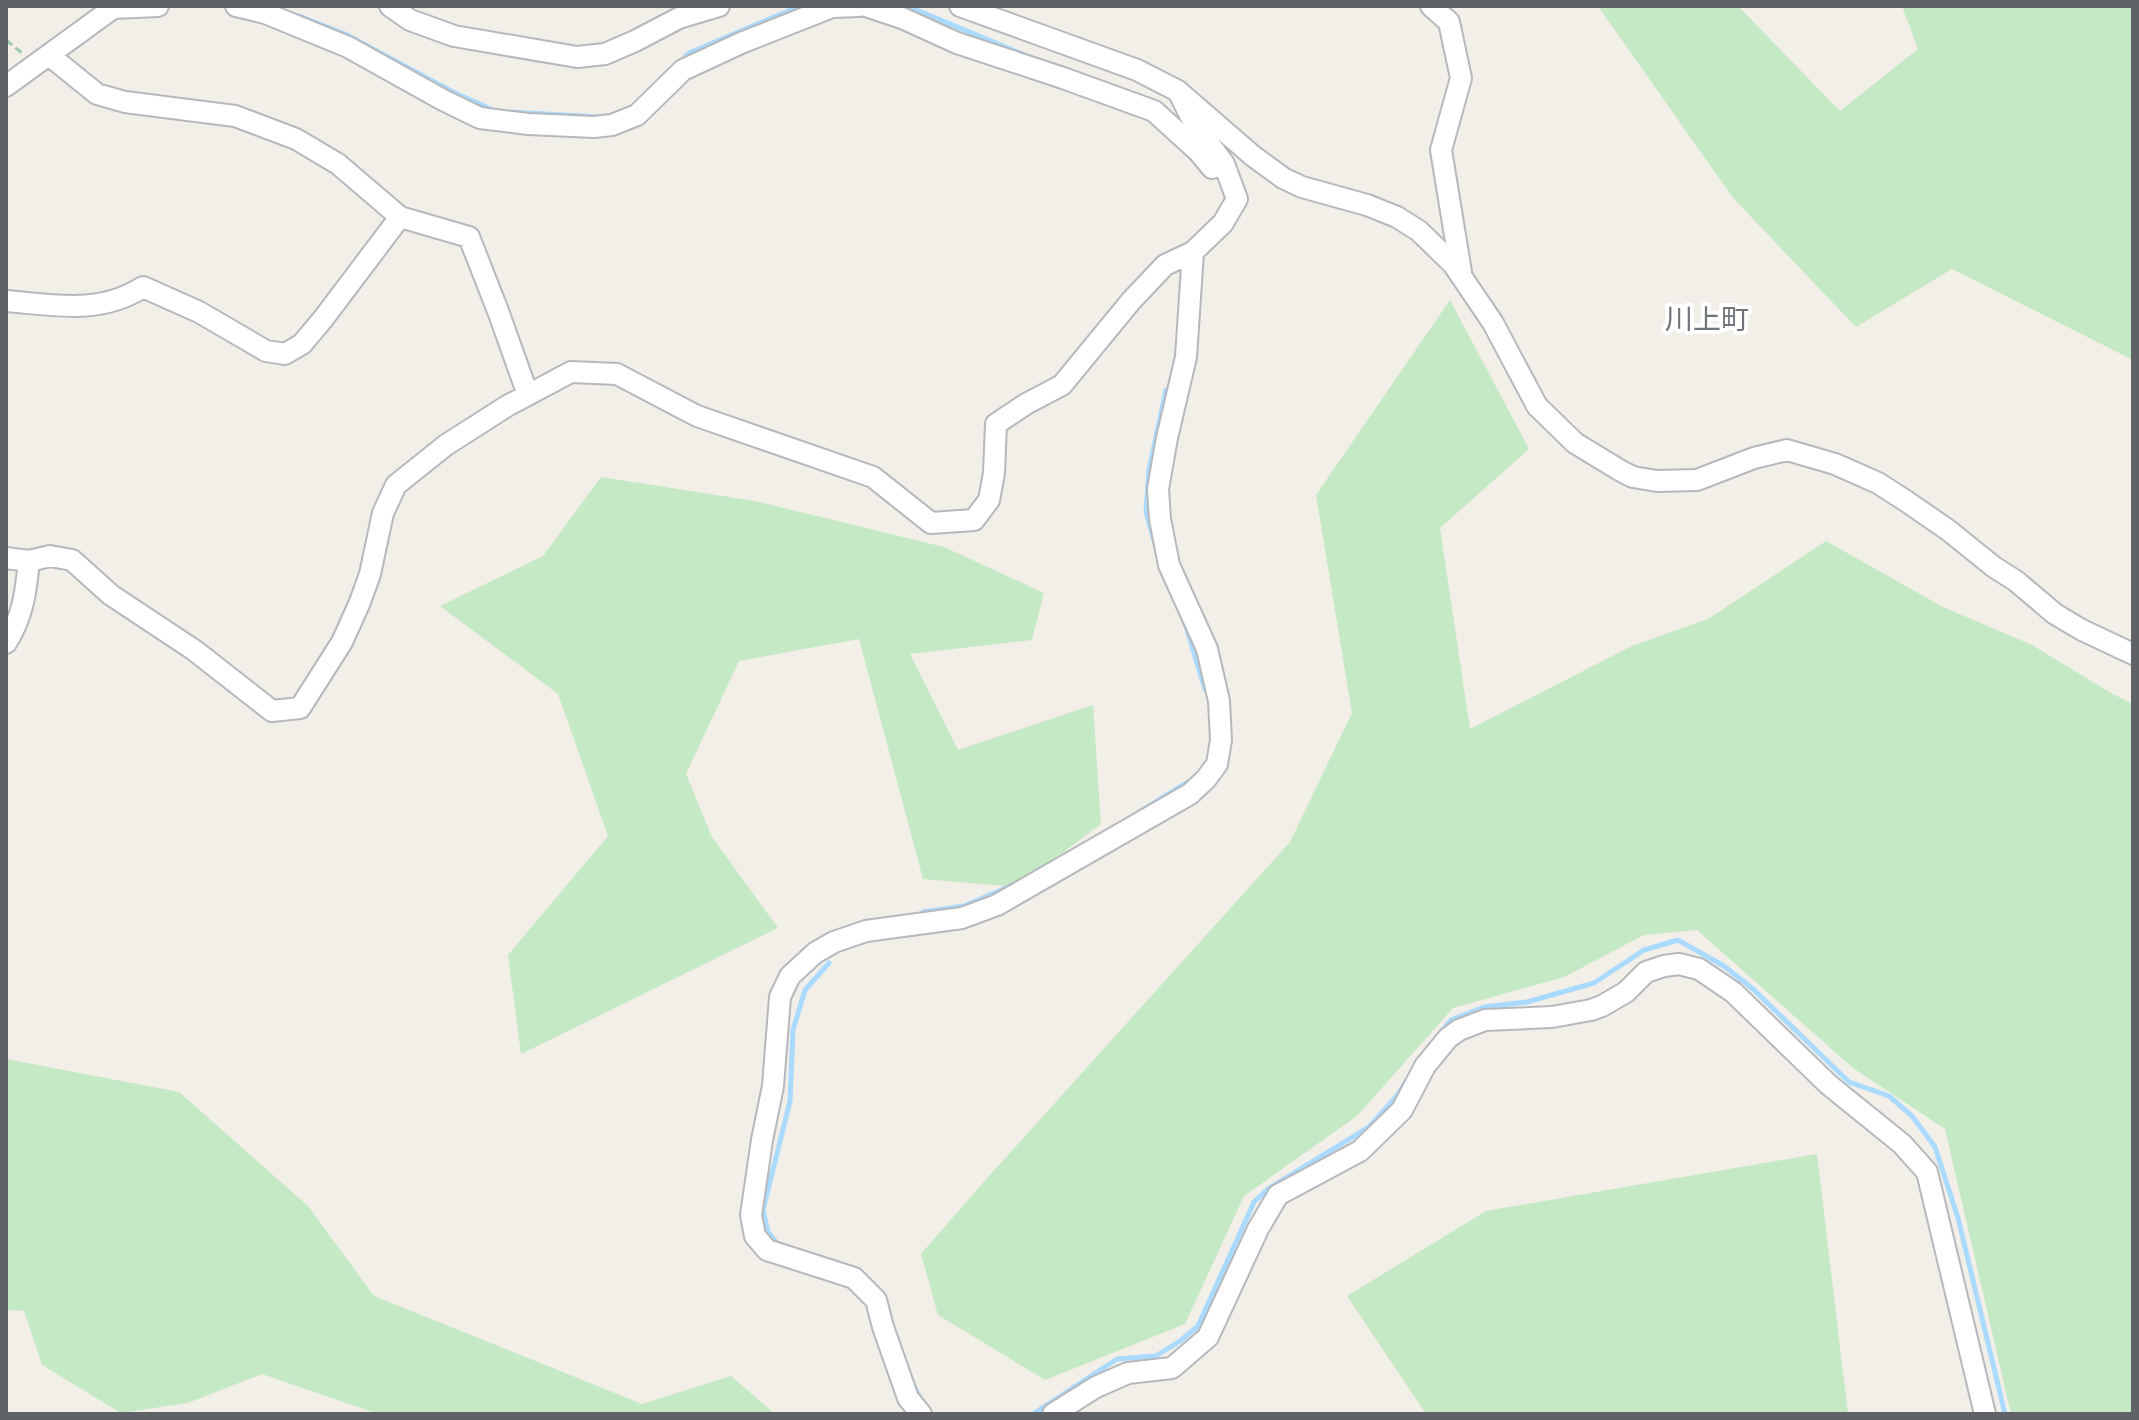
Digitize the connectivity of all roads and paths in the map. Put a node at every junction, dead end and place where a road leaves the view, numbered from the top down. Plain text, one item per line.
1 (158, 6) edge
2 (236, 6) edge
3 (390, 6) edge
4 (719, 6) edge
5 (859, 6) edge
6 (866, 6) edge
7 (960, 6) edge
8 (1431, 6) edge
9 (114, 7) edge
10 (50, 56) junction
11 (6, 86) edge
12 (1178, 91) junction
13 (1237, 199) junction
14 (400, 217) junction
15 (1193, 252) junction
16 (1462, 277) junction
17 (6, 301) edge
18 (528, 395) junction
19 (6, 558) edge
20 (29, 561) junction
21 (6, 643) edge
22 (2133, 654) edge
23 (921, 1414) edge
24 (1053, 1414) edge
25 (1985, 1414) edge

1 - 9 street
2 - 5 street
3 - 4 street
6 - 13 street
7 - 12 street
8 - 16 street
9 - 10 street
10 - 11 street
10 - 14 street
12 - 13 street
12 - 16 street
13 - 15 street
14 - 17 street
14 - 18 street
15 - 18 street
15 - 23 street
16 - 22 street
18 - 20 street
19 - 20 street
20 - 21 street
24 - 25 street

